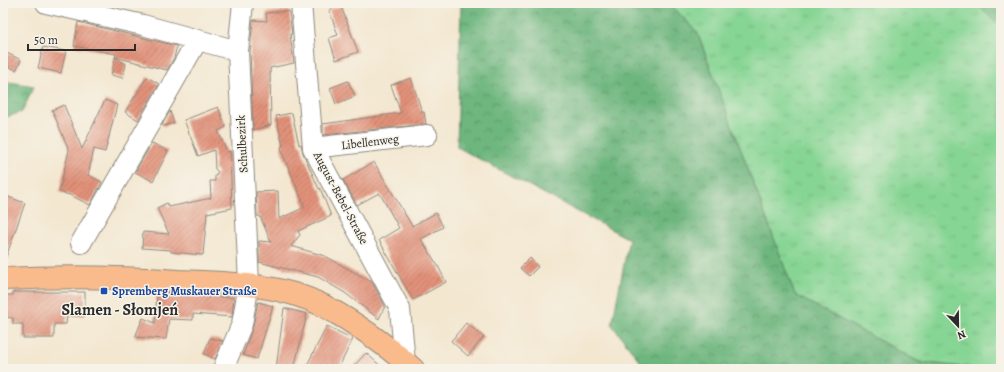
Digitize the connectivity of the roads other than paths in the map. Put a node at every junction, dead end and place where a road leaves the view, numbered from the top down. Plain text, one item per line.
1 (46, 3) edge
2 (243, 3) edge
3 (301, 3) edge
4 (198, 41) junction
5 (238, 51) junction
6 (427, 135) dead end
7 (313, 148) junction
8 (81, 243) dead end
9 (3, 279) edge
10 (249, 284) junction
11 (409, 366) edge
12 (223, 369) edge

1 - 4 street
2 - 5 street, Schulbezirk
3 - 7 street, August-Bebel-Straße
4 - 5 street
4 - 8 street
5 - 10 street, Schulbezirk
6 - 7 street, Libellenweg
7 - 11 street, August-Bebel-Straße
9 - 10 main road
10 - 11 main road
10 - 12 street, Schulbezirk

